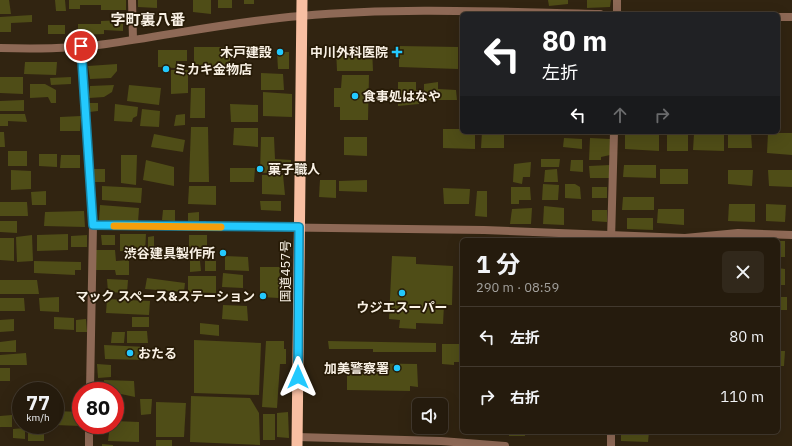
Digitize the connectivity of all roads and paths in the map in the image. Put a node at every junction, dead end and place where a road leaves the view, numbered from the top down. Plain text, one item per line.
1 (132, 0) edge
2 (302, 0) edge
3 (617, 0) edge
4 (474, 12) edge
5 (617, 12) edge
6 (301, 16) junction
7 (780, 17) edge
8 (792, 17) edge
9 (133, 39) junction
10 (81, 46) junction
11 (0, 48) edge
12 (614, 134) edge
13 (93, 225) junction
14 (299, 227) junction
15 (792, 235) edge
16 (611, 238) edge
17 (90, 382) edge
18 (89, 434) edge
19 (611, 434) edge
20 (297, 442) edge
21 (88, 446) edge
22 (504, 446) edge
23 (611, 446) edge

1 - 9 street
2 - 6 highway, 国道457号
3 - 5 street
4 - 6 street
6 - 9 street
6 - 14 highway, 国道457号
7 - 8 street
9 - 10 street
10 - 11 street
10 - 13 street
12 - 16 street
13 - 14 street
13 - 17 street
14 - 16 street
14 - 20 highway, 国道457号
15 - 16 street
18 - 21 street
19 - 23 street
20 - 22 street

